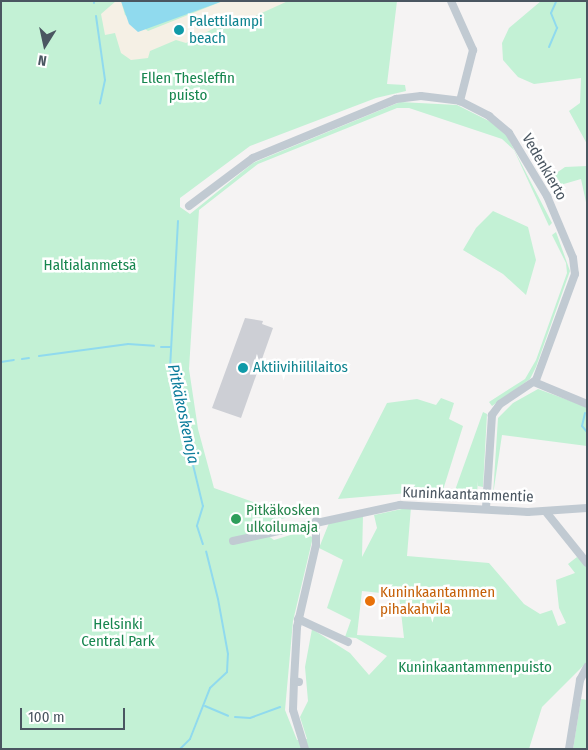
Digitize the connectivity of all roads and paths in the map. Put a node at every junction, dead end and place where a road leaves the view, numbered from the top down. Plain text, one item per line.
1 (451, 1) edge
2 (460, 101) junction
3 (189, 206) dead end
4 (534, 382) junction
5 (587, 404) edge
6 (486, 508) junction
7 (587, 508) edge
8 (546, 512) junction
9 (316, 521) junction
10 (232, 541) dead end
11 (587, 563) edge
12 (298, 619) junction
13 (348, 642) dead end
14 (587, 667) edge
15 (305, 749) edge
16 (569, 749) edge

1 - 2 street
2 - 3 street, Vedenkierto
2 - 4 street, Vedenkierto
4 - 5 street
4 - 6 street
6 - 8 street, Kuninkaantammentie
6 - 9 street, Kuninkaantammentie
7 - 8 street, Kuninkaantammentie
8 - 11 street
9 - 10 street, Kuninkaantammentie
9 - 12 street
12 - 13 street
12 - 15 street
14 - 16 street

